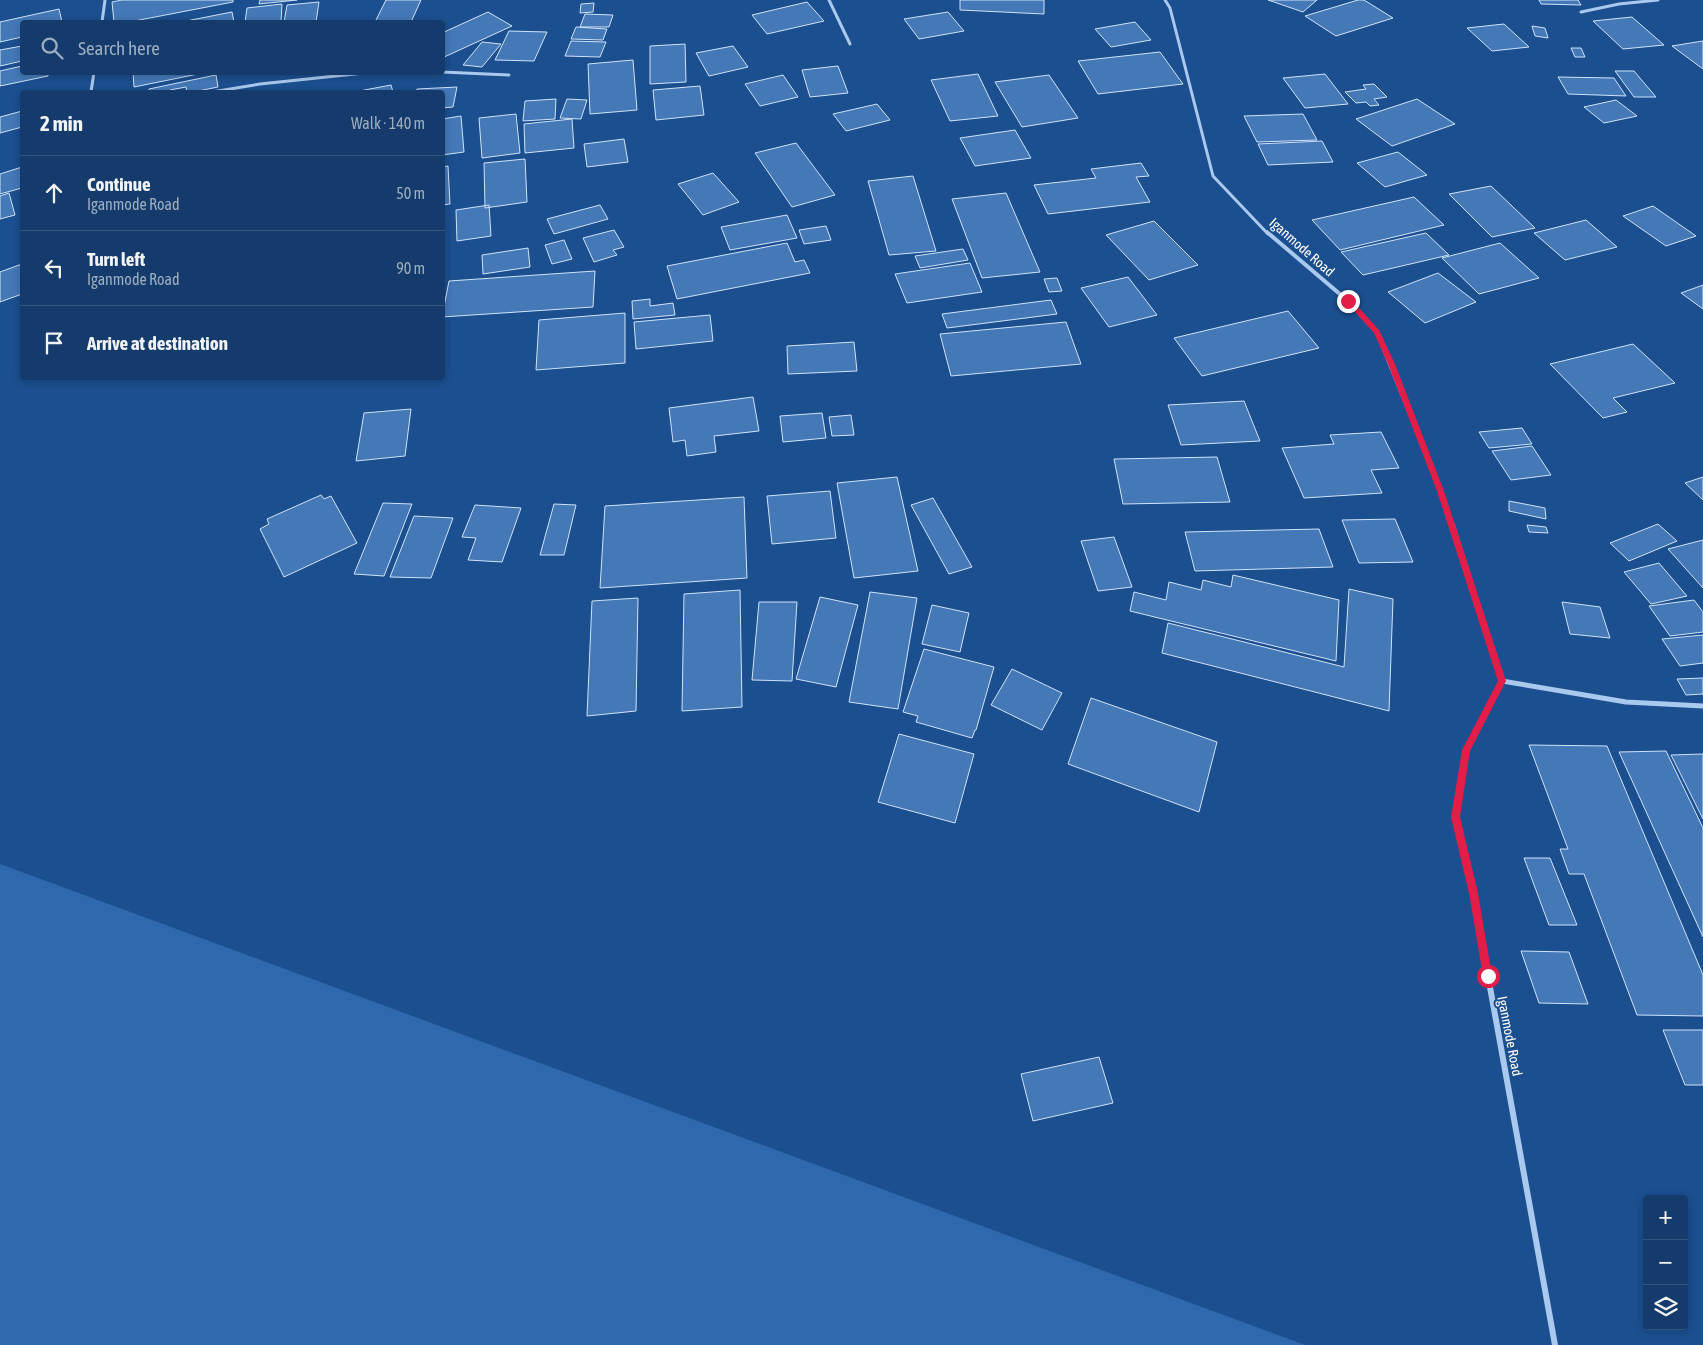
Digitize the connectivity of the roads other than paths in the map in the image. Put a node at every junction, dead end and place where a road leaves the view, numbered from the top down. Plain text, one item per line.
1 (105, 0) edge
2 (829, 0) edge
3 (1165, 0) edge
4 (1658, 0) edge
5 (1581, 12) dead end
6 (102, 20) edge
7 (850, 44) dead end
8 (445, 72) edge
9 (94, 75) edge
10 (346, 75) edge
11 (509, 75) dead end
12 (91, 90) edge
13 (224, 90) edge
14 (1502, 681) junction
15 (1703, 706) edge
16 (1555, 1345) edge

1 - 6 street
2 - 7 street
3 - 14 street, Iganmode Road
4 - 5 street
8 - 11 street
9 - 12 street
10 - 13 street
14 - 15 street
14 - 16 street, Iganmode Road

